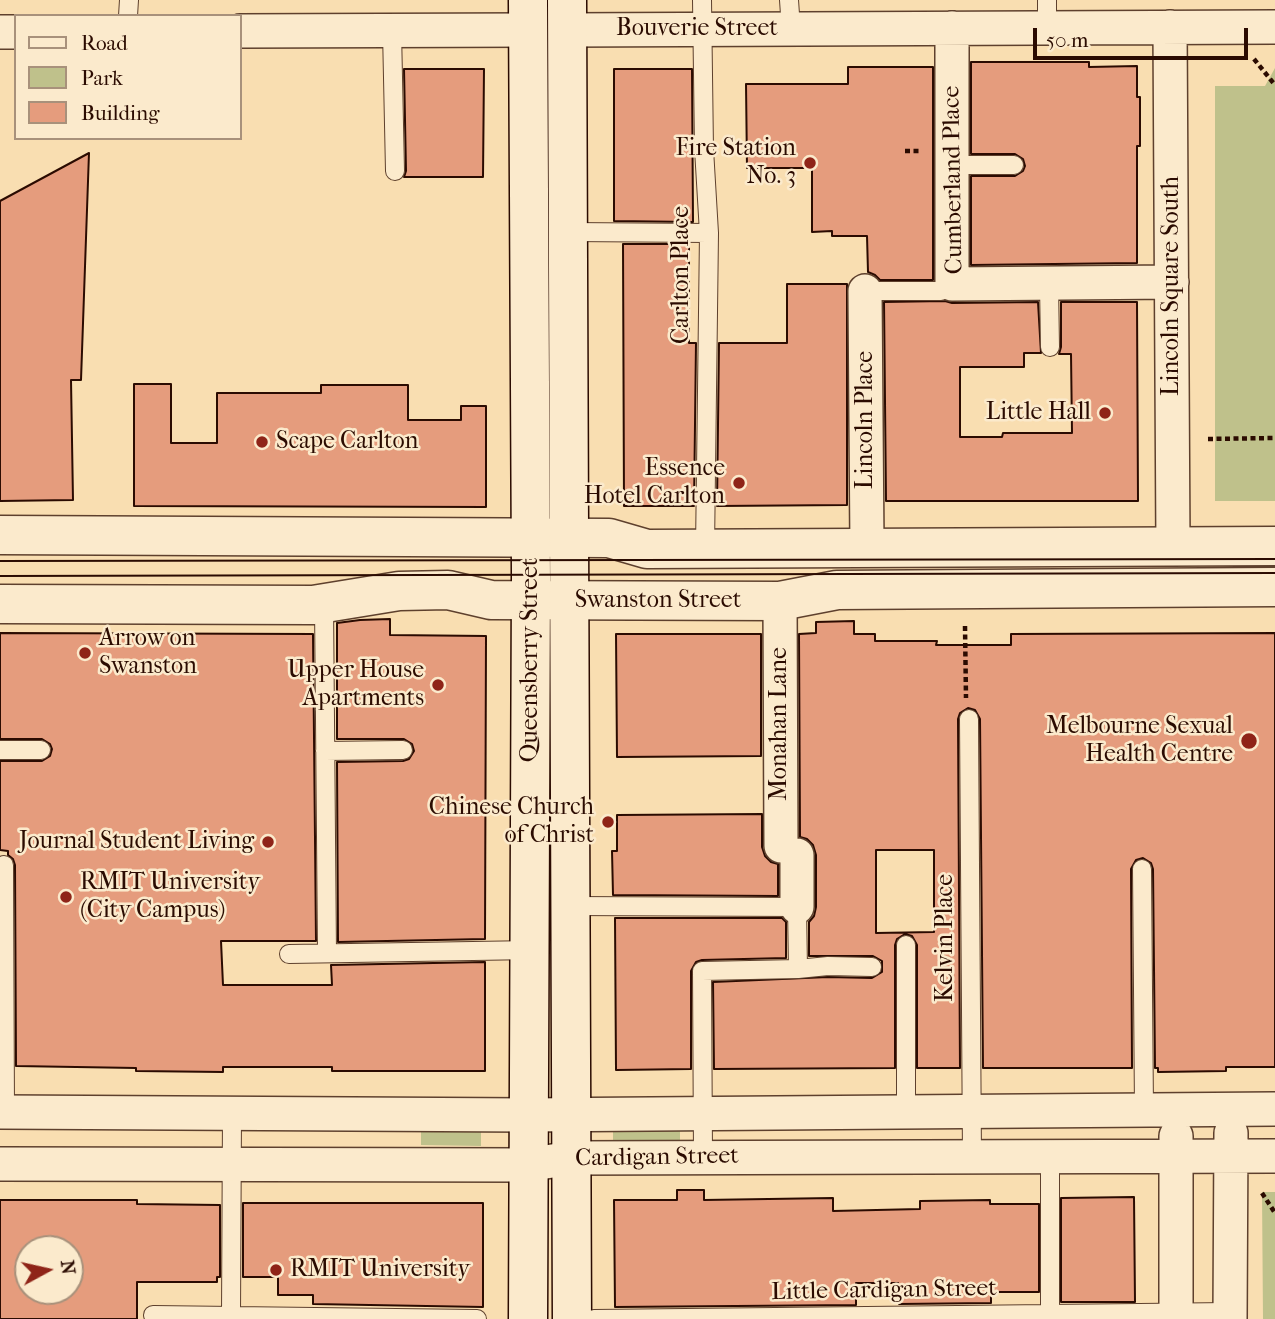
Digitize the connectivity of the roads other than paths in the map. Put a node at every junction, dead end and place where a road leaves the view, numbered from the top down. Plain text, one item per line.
1 (790, 14) edge
2 (1047, 14) edge
3 (528, 15) edge
4 (566, 15) edge
5 (702, 15) edge
6 (1160, 18) edge
7 (1275, 27) edge
8 (952, 28) junction
9 (242, 31) edge
10 (392, 31) junction
11 (953, 165) junction
12 (1014, 165) dead end
13 (395, 172) dead end
14 (529, 232) junction
15 (568, 232) junction
16 (709, 233) junction
17 (1172, 282) junction
18 (953, 284) junction
19 (1049, 284) junction
20 (865, 291) joint
21 (1050, 347) dead end
22 (0, 535) edge
23 (531, 537) junction
24 (569, 537) junction
25 (1173, 546) junction
26 (1275, 546) edge
27 (867, 548) junction
28 (705, 549) junction
29 (1275, 587) edge
30 (531, 600) junction
31 (569, 600) junction
32 (780, 601) junction
33 (0, 604) edge
34 (324, 604) junction
35 (969, 719) road end
36 (0, 750) edge
37 (41, 750) dead end
38 (403, 750) dead end
39 (325, 751) junction
40 (4, 865) dead end
41 (1142, 869) dead end
42 (569, 906) junction
43 (797, 906) junction
44 (906, 945) dead end
45 (569, 949) junction
46 (531, 950) junction
47 (327, 953) junction
48 (289, 954) dead end
49 (872, 967) dead end
50 (798, 969) junction
51 (1275, 1109) edge
52 (1160, 1110) junction
53 (1231, 1110) junction
54 (3, 1112) edge
55 (38, 1112) junction
56 (906, 1112) junction
57 (972, 1112) junction
58 (232, 1113) junction
59 (571, 1114) junction
60 (702, 1114) junction
61 (527, 1115) junction
62 (703, 1156) junction
63 (1050, 1156) junction
64 (1176, 1156) junction
65 (1231, 1156) junction
66 (1275, 1156) edge
67 (972, 1157) junction
68 (571, 1158) junction
69 (0, 1164) edge
70 (39, 1164) junction
71 (232, 1165) junction
72 (527, 1166) junction
73 (1050, 1314) junction
74 (153, 1315) dead end
75 (231, 1315) junction
76 (1230, 1315) edge
77 (1176, 1316) edge
78 (477, 1319) edge
79 (527, 1319) edge
80 (572, 1319) edge
81 (594, 1319) edge

1 - 5 street, Bouverie Street
1 - 8 street, Bouverie Street
2 - 6 street, Bouverie Street
2 - 8 street, Bouverie Street
3 - 4 main road, Bouverie Street
3 - 10 street, Bouverie Street
3 - 14 main road, Queensberry Street
4 - 5 street, Bouverie Street
4 - 15 main road, Queensberry Street
5 - 16 lane, Carlton Place
6 - 7 street, Bouverie Street
6 - 17 street, Lincoln Square South
8 - 11 street, Cumberland Place
9 - 10 street, Bouverie Street
10 - 13 lane
11 - 12 lane
11 - 18 street, Cumberland Place
14 - 15 main road
14 - 23 main road, Queensberry Street
15 - 16 lane
15 - 24 main road, Queensberry Street
16 - 28 lane, Carlton Place
17 - 19 street, Cumberland Place
17 - 25 street, Lincoln Square South
18 - 19 street, Cumberland Place
18 - 20 lane
19 - 21 lane
20 - 27 street, Lincoln Place
22 - 23 main road
23 - 24 main road
23 - 30 main road, Queensberry Street
24 - 28 main road
24 - 31 main road, Queensberry Street
25 - 26 main road
25 - 27 main road
27 - 28 main road
29 - 32 main road, Swanston Street
30 - 31 main road, Swanston Street
30 - 34 main road, Swanston Street
30 - 46 main road, Queensberry Street
31 - 32 main road, Swanston Street
31 - 42 main road, Queensberry Street
32 - 43 street, Monahan Lane
33 - 34 main road, Swanston Street
34 - 39 lane
35 - 57 lane, Kelvin Place
36 - 37 lane
38 - 39 lane
39 - 47 lane
40 - 54 lane
41 - 52 lane
42 - 43 lane
42 - 45 main road, Queensberry Street
43 - 50 lane
44 - 56 lane
45 - 46 lane
45 - 59 main road, Queensberry Street
46 - 47 lane
46 - 61 main road, Queensberry Street
47 - 48 lane
49 - 50 lane
50 - 60 lane
51 - 53 street, Cardigan Street
52 - 53 street, Cardigan Street
52 - 57 street, Cardigan Street
52 - 64 street
53 - 65 street
54 - 55 street, Cardigan Street
55 - 58 street, Cardigan Street
55 - 70 street
56 - 57 street, Cardigan Street
56 - 60 street, Cardigan Street
57 - 67 lane, Kelvin Place
58 - 61 street, Cardigan Street
58 - 71 lane
59 - 60 street, Cardigan Street
59 - 61 street, Cardigan Street
59 - 68 main road, Queensberry Street
60 - 62 lane
61 - 72 main road, Queensberry Street
62 - 67 street, Cardigan Street
62 - 68 street, Cardigan Street
63 - 64 street, Cardigan Street
63 - 67 street, Cardigan Street
63 - 73 lane
64 - 65 street, Cardigan Street
64 - 77 street
65 - 66 street, Cardigan Street
65 - 76 street
68 - 72 street, Cardigan Street
68 - 80 main road, Queensberry Street
69 - 70 street, Cardigan Street
70 - 71 street, Cardigan Street
71 - 72 street, Cardigan Street
71 - 75 lane
72 - 79 main road, Queensberry Street
73 - 77 lane, Little Cardigan Street
73 - 81 lane, Little Cardigan Street
74 - 75 lane
75 - 78 lane
76 - 77 lane, Little Cardigan Street

